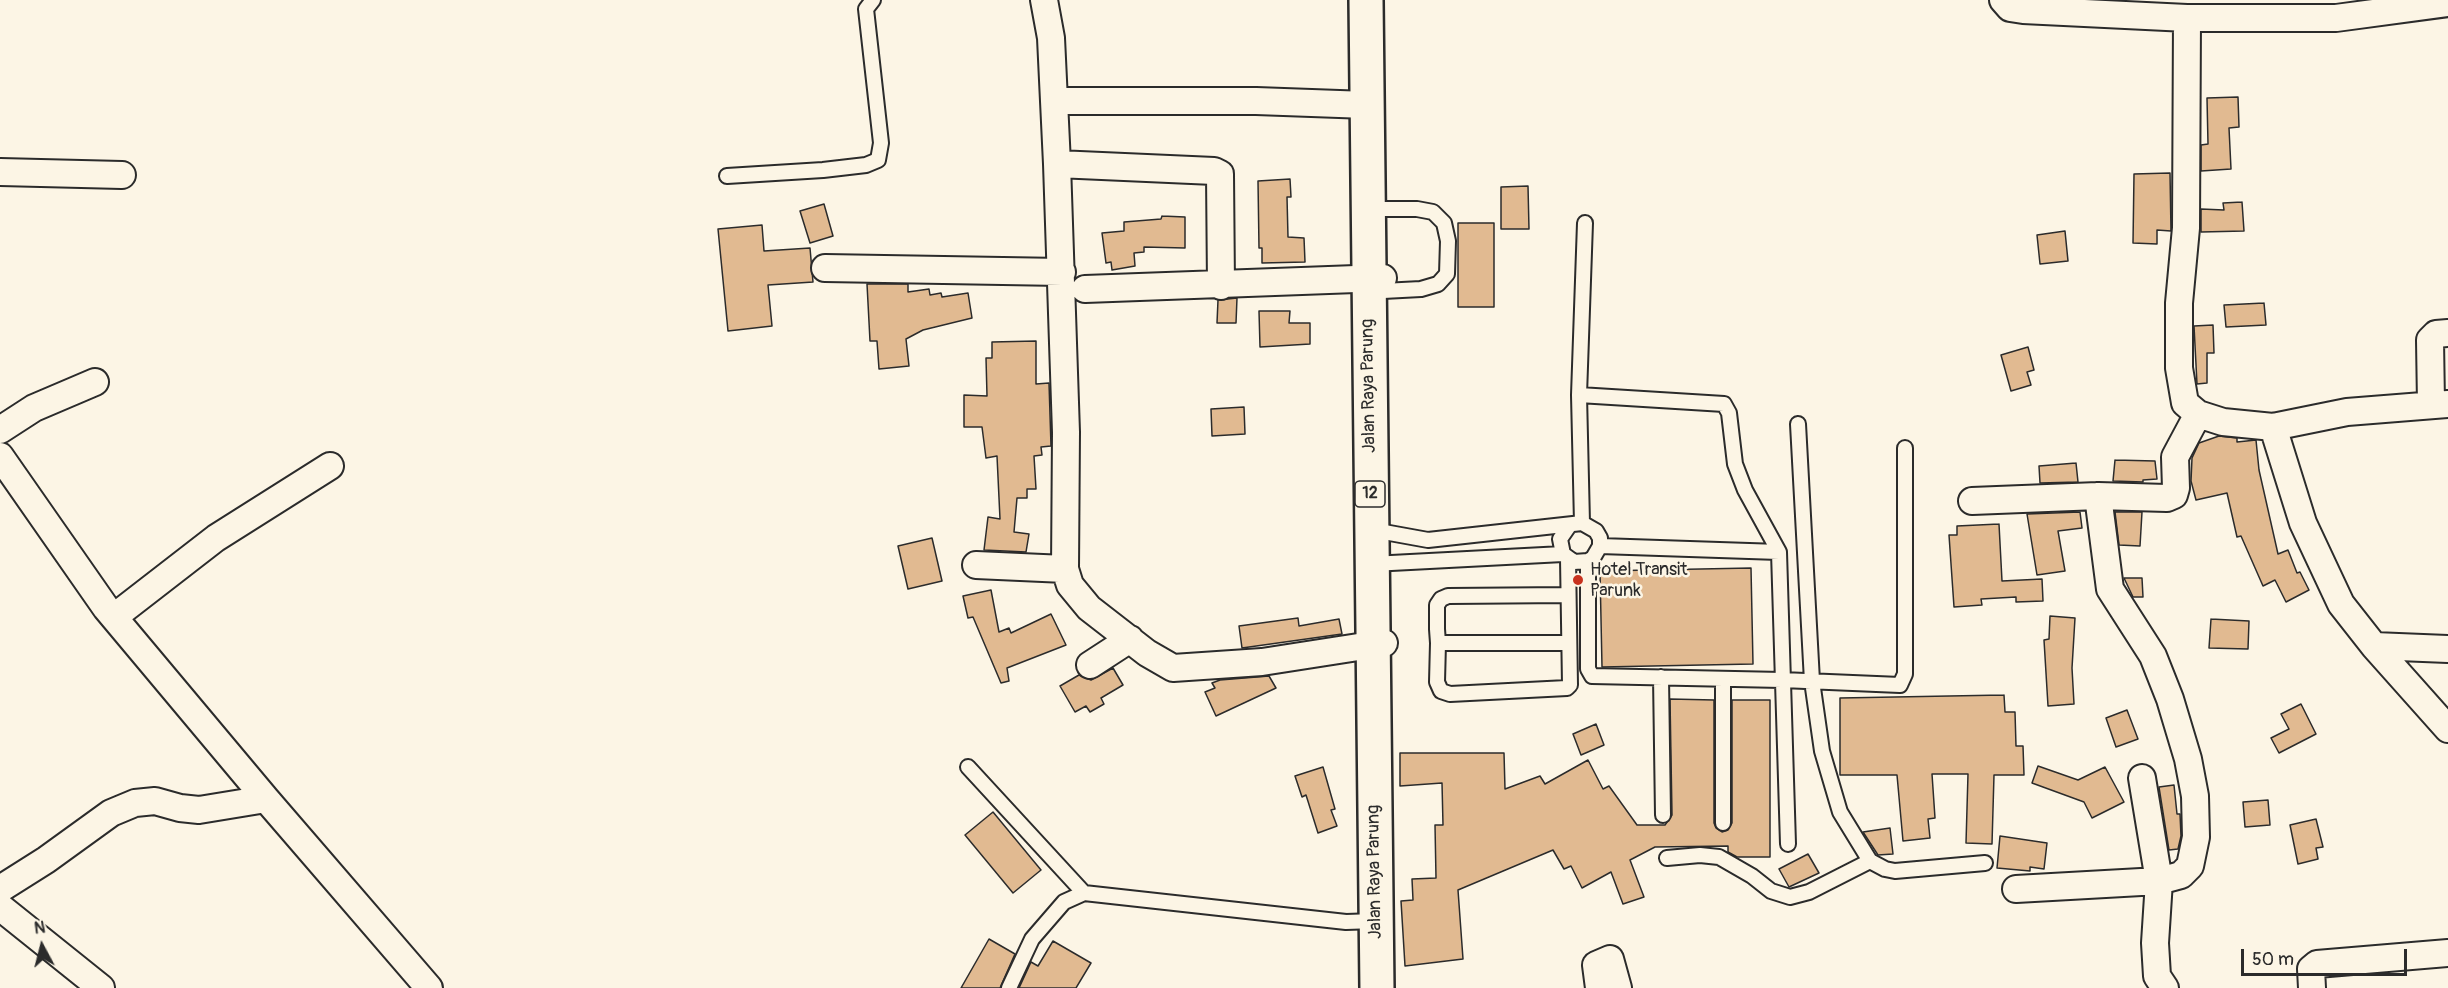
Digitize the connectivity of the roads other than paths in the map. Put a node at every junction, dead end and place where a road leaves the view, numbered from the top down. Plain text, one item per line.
1 (873, 0) edge
2 (1044, 0) edge
3 (1366, 0) edge
4 (1381, 0) edge
5 (2003, 0) edge
6 (2448, 3) edge
7 (2187, 18) junction
8 (1054, 101) junction
9 (1367, 105) junction
10 (1057, 164) junction
11 (0, 172) edge
12 (122, 176) dead end
13 (727, 176) dead end
14 (1375, 209) junction
15 (1585, 223) dead end
16 (825, 268) dead end
17 (1062, 272) junction
18 (1378, 282) junction
19 (1221, 286) junction
20 (1085, 289) dead end
21 (2448, 333) edge
22 (95, 382) dead end
23 (1580, 395) junction
24 (2440, 404) edge
25 (2198, 414) junction
26 (1798, 424) dead end
27 (2273, 427) junction
28 (0, 430) edge
29 (1905, 448) dead end
30 (0, 456) edge
31 (330, 466) dead end
32 (2097, 496) junction
33 (1972, 501) dead end
34 (1576, 524) junction
35 (1377, 530) junction
36 (1600, 546) junction
37 (1779, 552) junction
38 (1566, 557) junction
39 (1588, 561) junction
40 (976, 565) dead end
41 (1378, 565) junction
42 (1065, 568) junction
43 (1568, 595) junction
44 (114, 616) junction
45 (1130, 639) junction
46 (1378, 643) junction
47 (1438, 643) junction
48 (1569, 643) junction
49 (2374, 646) junction
50 (2448, 649) edge
51 (1090, 665) dead end
52 (1661, 677) junction
53 (1723, 679) junction
54 (1782, 680) junction
55 (1812, 681) junction
56 (2448, 729) edge
57 (968, 766) dead end
58 (2142, 778) dead end
59 (266, 799) junction
60 (1663, 815) dead end
61 (1723, 823) dead end
62 (1788, 844) dead end
63 (1667, 858) dead end
64 (1870, 861) junction
65 (1985, 862) dead end
66 (2159, 881) junction
67 (0, 889) edge
68 (2016, 889) dead end
69 (1084, 893) junction
70 (0, 907) edge
71 (1375, 921) junction
72 (2448, 952) edge
73 (101, 988) edge
74 (429, 988) edge
75 (1009, 988) edge
76 (1377, 988) edge
77 (1391, 988) edge
78 (1599, 988) edge
79 (1618, 988) edge
80 (2165, 988) edge
81 (2312, 988) edge

1 - 13 lane
2 - 8 street
3 - 9 highway, Jalan Raya Parung / 12
4 - 14 highway, Jalan Raya Parung / 12
5 - 7 street
6 - 7 street
7 - 25 street
8 - 9 street
8 - 10 street
9 - 14 highway, Jalan Raya Parung / 12
10 - 17 street
10 - 19 street
11 - 12 street
14 - 18 highway, Jalan Raya Parung / 12
14 - 18 lane
15 - 23 lane
16 - 17 street
17 - 42 street
18 - 19 street
18 - 35 highway, Jalan Raya Parung / 12
19 - 20 street
21 - 24 street
22 - 28 street
23 - 34 lane
23 - 37 lane
24 - 27 street
25 - 27 street
25 - 32 street
26 - 55 lane
27 - 49 street
29 - 55 lane
30 - 44 street
31 - 44 street
32 - 33 street
32 - 66 street
34 - 35 lane
34 - 36 lane
34 - 38 lane
35 - 41 highway, Jalan Raya Parung / 12
36 - 37 lane
36 - 39 lane
37 - 54 lane
38 - 39 lane
38 - 41 lane
38 - 43 lane
39 - 52 lane
40 - 42 street
41 - 46 highway, Jalan Raya Parung / 12
42 - 45 street
43 - 47 lane
43 - 48 lane
44 - 59 street
45 - 46 street
45 - 51 street
46 - 71 highway, Jalan Raya Parung / 12
46 - 77 highway, Jalan Raya Parung / 12
47 - 48 lane
47 - 48 lane
49 - 50 street
49 - 56 street
52 - 53 lane
52 - 60 lane
53 - 54 lane
53 - 61 lane
54 - 55 lane
54 - 62 lane
55 - 64 lane
57 - 69 lane
58 - 66 street
59 - 67 street
59 - 74 street
63 - 64 lane
64 - 65 lane
66 - 68 street
66 - 80 street
69 - 71 lane
69 - 75 lane
70 - 73 street
71 - 76 highway, Jalan Raya Parung / 12
72 - 81 street
78 - 79 street

